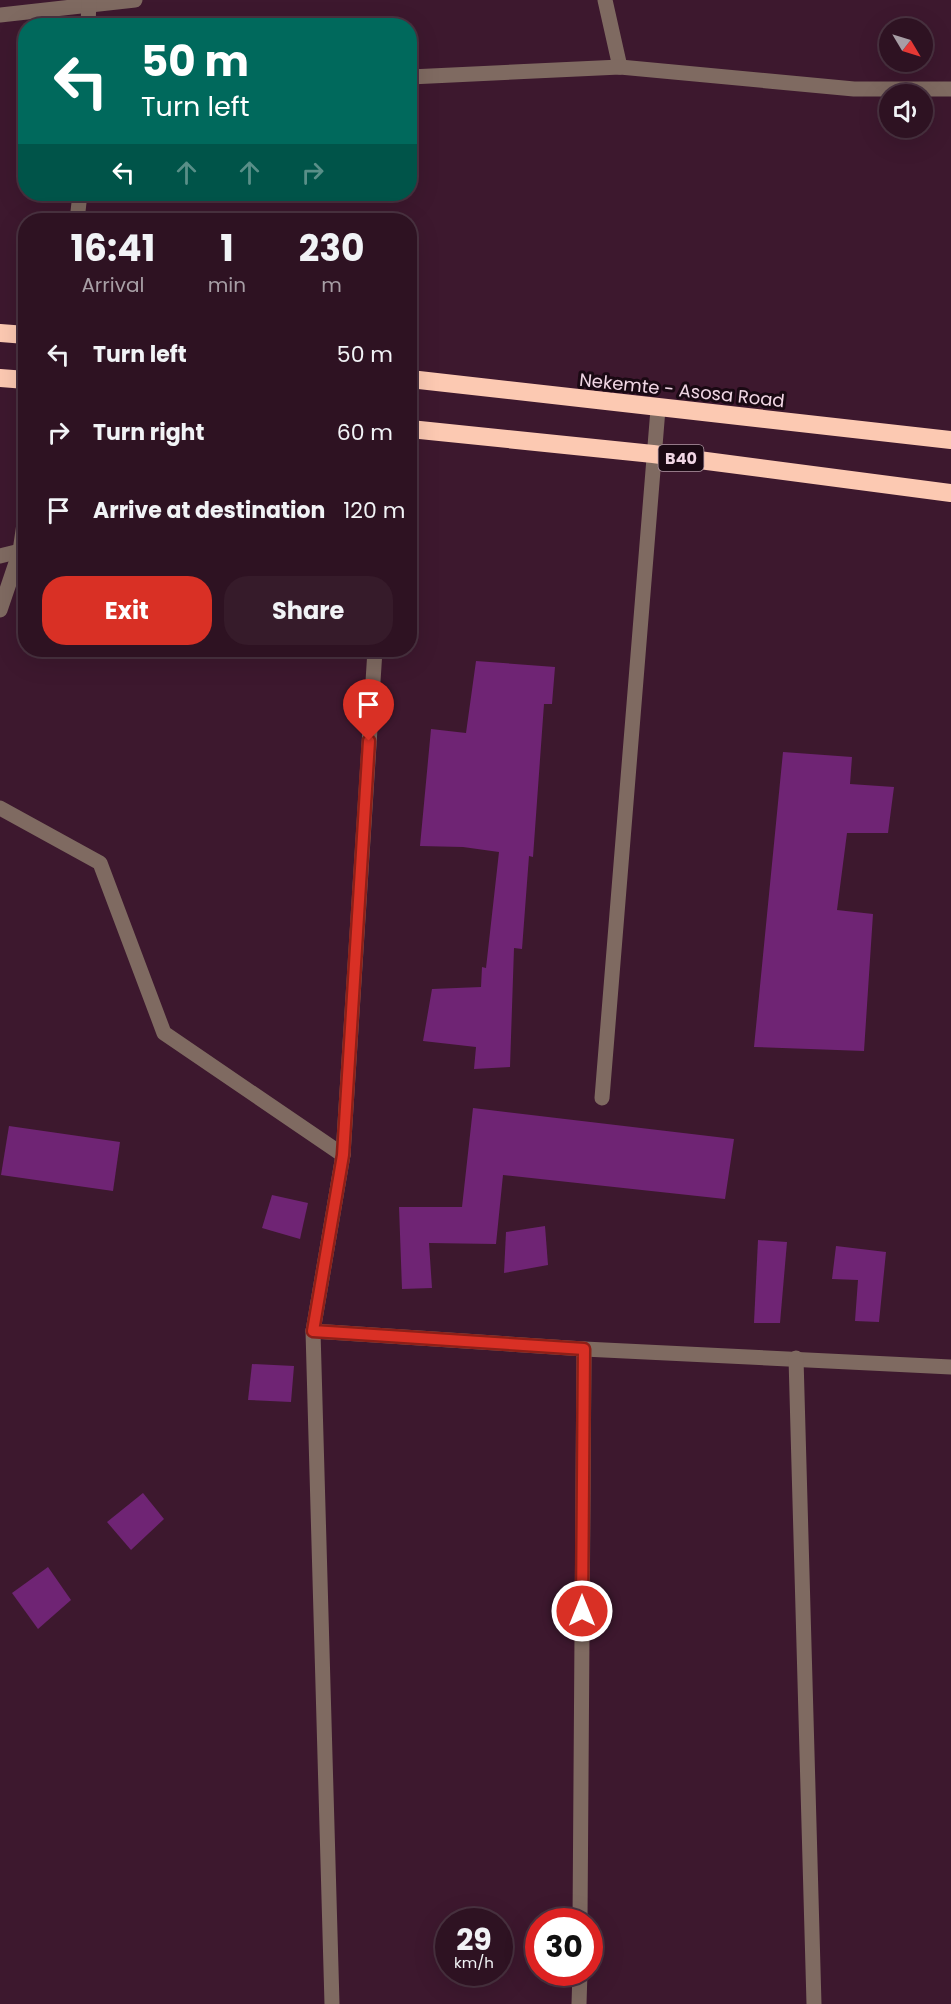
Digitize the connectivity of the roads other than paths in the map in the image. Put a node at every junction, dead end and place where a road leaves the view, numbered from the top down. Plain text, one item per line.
1 (135, 0) edge
2 (605, 0) edge
3 (88, 3) edge
4 (0, 15) edge
5 (620, 67) junction
6 (417, 77) edge
7 (951, 89) edge
8 (0, 333) edge
9 (18, 334) edge
10 (0, 378) edge
11 (18, 379) edge
12 (417, 380) edge
13 (658, 409) junction
14 (417, 430) edge
15 (951, 440) edge
16 (653, 454) junction
17 (951, 493) edge
18 (18, 551) edge
19 (0, 556) edge
20 (18, 556) edge
21 (0, 610) edge
22 (375, 657) edge
23 (0, 808) edge
24 (602, 1098) dead end
25 (343, 1155) junction
26 (313, 1331) junction
27 (584, 1349) junction
28 (796, 1358) junction
29 (951, 1367) edge
30 (580, 1908) edge
31 (580, 1986) edge
32 (332, 2004) edge
33 (579, 2004) edge
34 (814, 2004) edge

1 - 3 street
2 - 5 street
3 - 4 street
5 - 6 street
5 - 7 street
8 - 9 highway
10 - 11 highway
12 - 13 highway, Nekemte - Asosa Road
13 - 15 highway, Nekemte - Asosa Road
13 - 16 street
14 - 16 highway, B40
16 - 17 highway, B40
16 - 24 street
18 - 19 street
20 - 21 street
22 - 25 street
23 - 25 street
25 - 26 street
26 - 27 street
26 - 32 street
27 - 28 street
27 - 30 street
28 - 29 street
28 - 34 street
31 - 33 street

